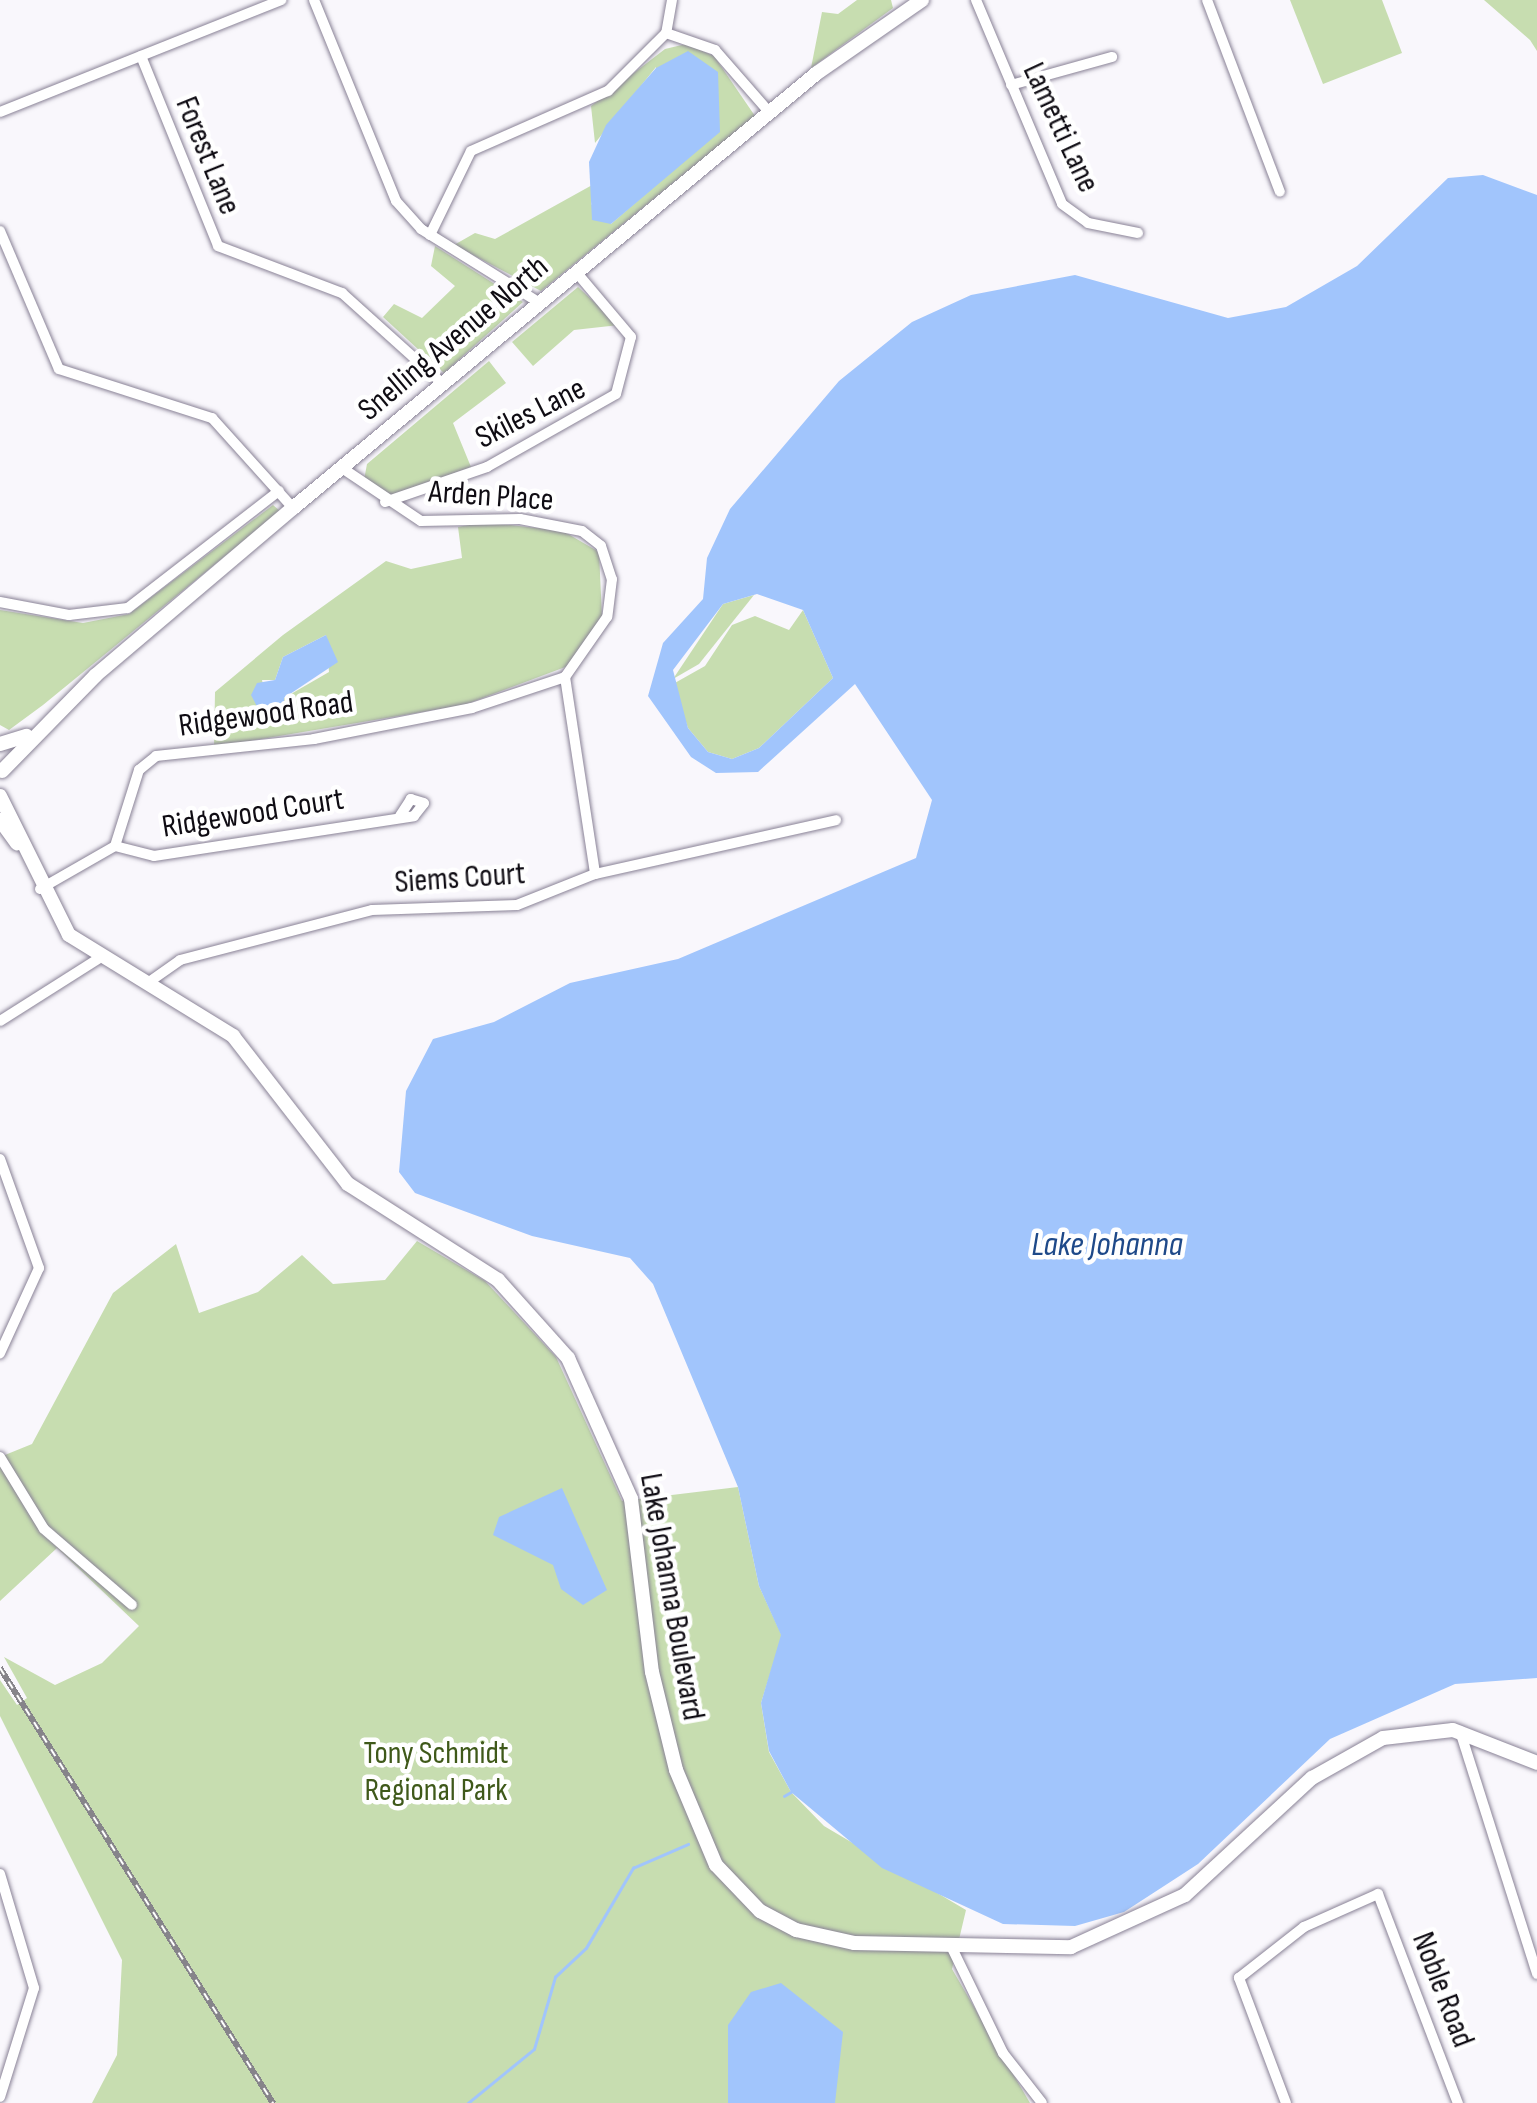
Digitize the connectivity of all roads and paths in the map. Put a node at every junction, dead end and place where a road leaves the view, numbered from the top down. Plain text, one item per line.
1 (282, 0) edge
2 (314, 0) edge
3 (672, 0) edge
4 (922, 0) edge
5 (976, 0) edge
6 (1206, 0) edge
7 (666, 34) junction
8 (141, 56) junction
9 (1112, 56) dead end
10 (1010, 85) junction
11 (0, 112) edge
12 (770, 114) junction
13 (1280, 192) dead end
14 (0, 231) edge
15 (1138, 232) dead end
16 (430, 235) junction
17 (576, 273) junction
18 (540, 303) junction
19 (442, 384) junction
20 (342, 468) junction
21 (279, 491) junction
22 (385, 502) junction
23 (294, 508) junction
24 (0, 602) edge
25 (565, 677) junction
26 (32, 734) junction
27 (0, 744) edge
28 (0, 752) edge
29 (1, 774) edge
30 (0, 796) edge
31 (400, 816) dead end
32 (0, 820) edge
33 (836, 820) dead end
34 (115, 846) junction
35 (24, 851) junction
36 (595, 874) junction
37 (40, 889) junction
38 (98, 960) junction
39 (150, 982) junction
40 (0, 1021) edge
41 (0, 1159) edge
42 (0, 1353) edge
43 (0, 1457) edge
44 (132, 1605) dead end
45 (1460, 1731) junction
46 (1537, 1764) edge
47 (0, 1874) edge
48 (5, 1906) edge
49 (952, 1948) junction
50 (1537, 1974) edge
51 (0, 2096) edge
52 (1042, 2103) edge
53 (1286, 2103) edge
54 (1458, 2103) edge

1 - 8 street
2 - 16 street
3 - 7 street
4 - 12 street, Snelling Avenue North
5 - 10 street, Lametti Lane
6 - 13 street
7 - 12 street
7 - 16 street
8 - 11 street
8 - 19 street, Forest Lane
9 - 10 street
10 - 15 street, Lametti Lane
12 - 17 street, Snelling Avenue North
14 - 21 street
16 - 18 street
17 - 18 street, Snelling Avenue North
17 - 22 street, Skiles Lane
18 - 19 street, Snelling Avenue North
19 - 20 street, Snelling Avenue North
20 - 22 street, Arden Place
20 - 23 street, Snelling Avenue North
21 - 23 street
21 - 24 street
22 - 25 street, Arden Place
23 - 26 street, Snelling Avenue North
25 - 34 street, Ridgewood Road
25 - 36 street
26 - 27 street, Snelling Avenue North
26 - 29 street, Snelling Avenue North
28 - 29 street
30 - 35 street, Lake Johanna Boulevard
31 - 34 street, Ridgewood Court
32 - 35 street, Lake Johanna Boulevard
33 - 36 street, Siems Court
34 - 37 street
35 - 37 street, Lake Johanna Boulevard
36 - 39 street, Siems Court
37 - 38 street, Lake Johanna Boulevard
38 - 39 street, Lake Johanna Boulevard
38 - 40 street
39 - 49 street, Lake Johanna Boulevard
41 - 42 street
43 - 44 street
45 - 46 street, Lake Johanna Boulevard
45 - 49 street, Lake Johanna Boulevard
45 - 50 street
47 - 48 street
48 - 51 street
49 - 52 street
53 - 54 street, Noble Road

